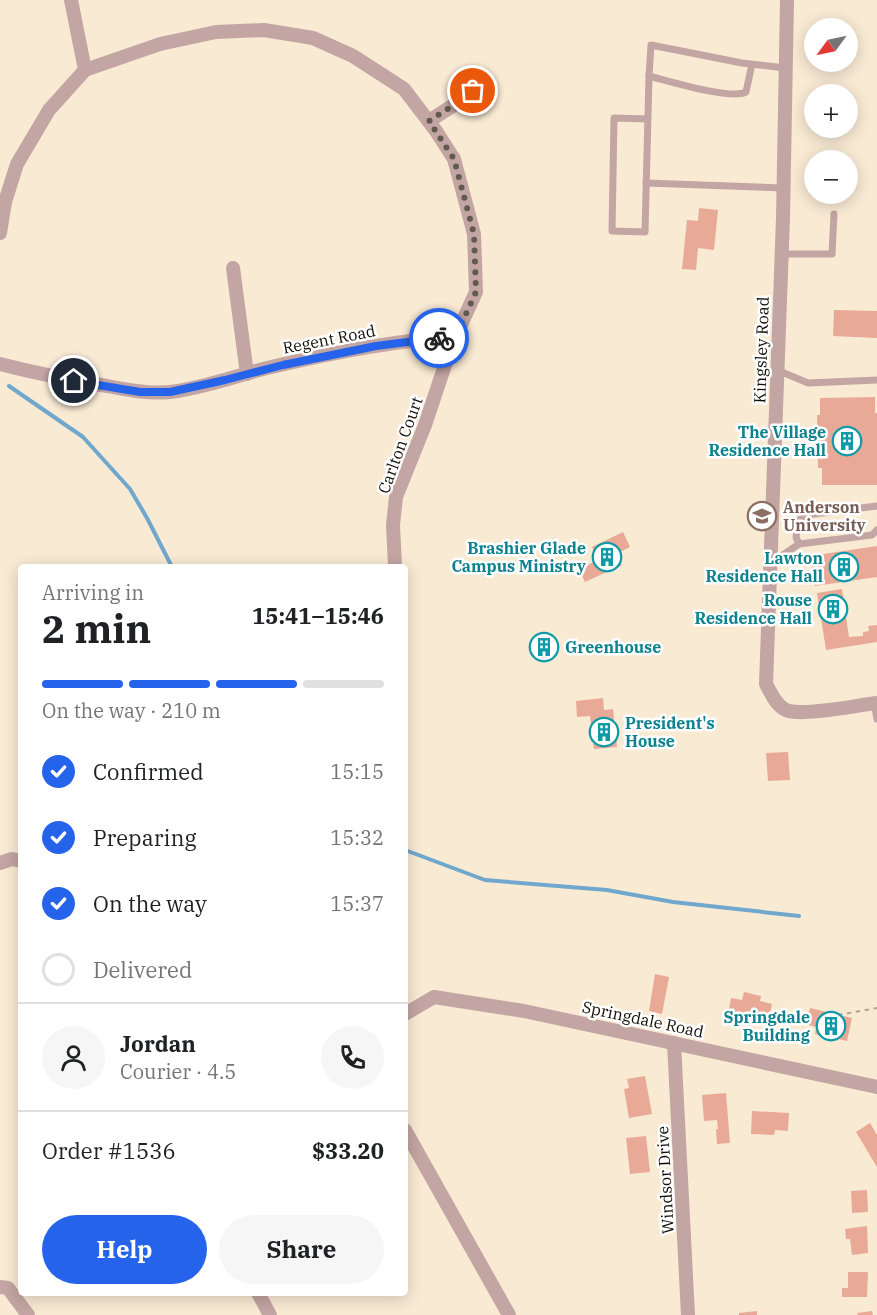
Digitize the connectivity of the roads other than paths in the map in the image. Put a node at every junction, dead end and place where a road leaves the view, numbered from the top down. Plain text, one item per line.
1 (71, 0) edge
2 (787, 0) edge
3 (752, 64) junction
4 (785, 68) junction
5 (85, 70) junction
6 (649, 76) junction
7 (485, 81) dead end
8 (648, 118) junction
9 (429, 121) junction
10 (646, 183) junction
11 (783, 188) junction
12 (834, 214) dead end
13 (0, 233) edge
14 (781, 254) junction
15 (233, 268) dead end
16 (455, 338) junction
17 (0, 364) edge
18 (777, 370) junction
19 (247, 374) junction
20 (877, 380) edge
21 (877, 506) edge
22 (877, 530) edge
23 (799, 544) junction
24 (770, 563) junction
25 (394, 564) edge
26 (876, 703) edge
27 (877, 719) edge
28 (18, 860) edge
29 (0, 862) edge
30 (408, 1012) edge
31 (674, 1043) junction
32 (877, 1087) edge
33 (408, 1135) edge
34 (0, 1287) edge
35 (260, 1296) edge
36 (28, 1315) edge
37 (270, 1315) edge
38 (509, 1315) edge
39 (688, 1315) edge

1 - 5 street
2 - 4 street, Kingsley Road
3 - 4 lane
3 - 6 lane
3 - 6 lane
4 - 11 street, Kingsley Road
5 - 9 street
5 - 13 street
6 - 8 lane
7 - 9 street
8 - 10 lane
8 - 10 lane
9 - 16 street
10 - 11 lane
11 - 14 street, Kingsley Road
12 - 14 lane
14 - 18 street, Kingsley Road
15 - 19 street
16 - 19 street, Regent Road
16 - 25 street, Carlton Court
17 - 19 street, Regent Road
18 - 20 lane
18 - 24 street, Kingsley Road
21 - 23 lane
22 - 23 lane
23 - 24 lane
24 - 26 street, Kingsley Road
26 - 27 lane
28 - 29 street
30 - 31 street, Springdale Road
31 - 32 street, Springdale Road
31 - 39 street, Windsor Drive
33 - 38 street
34 - 36 street
35 - 37 street

